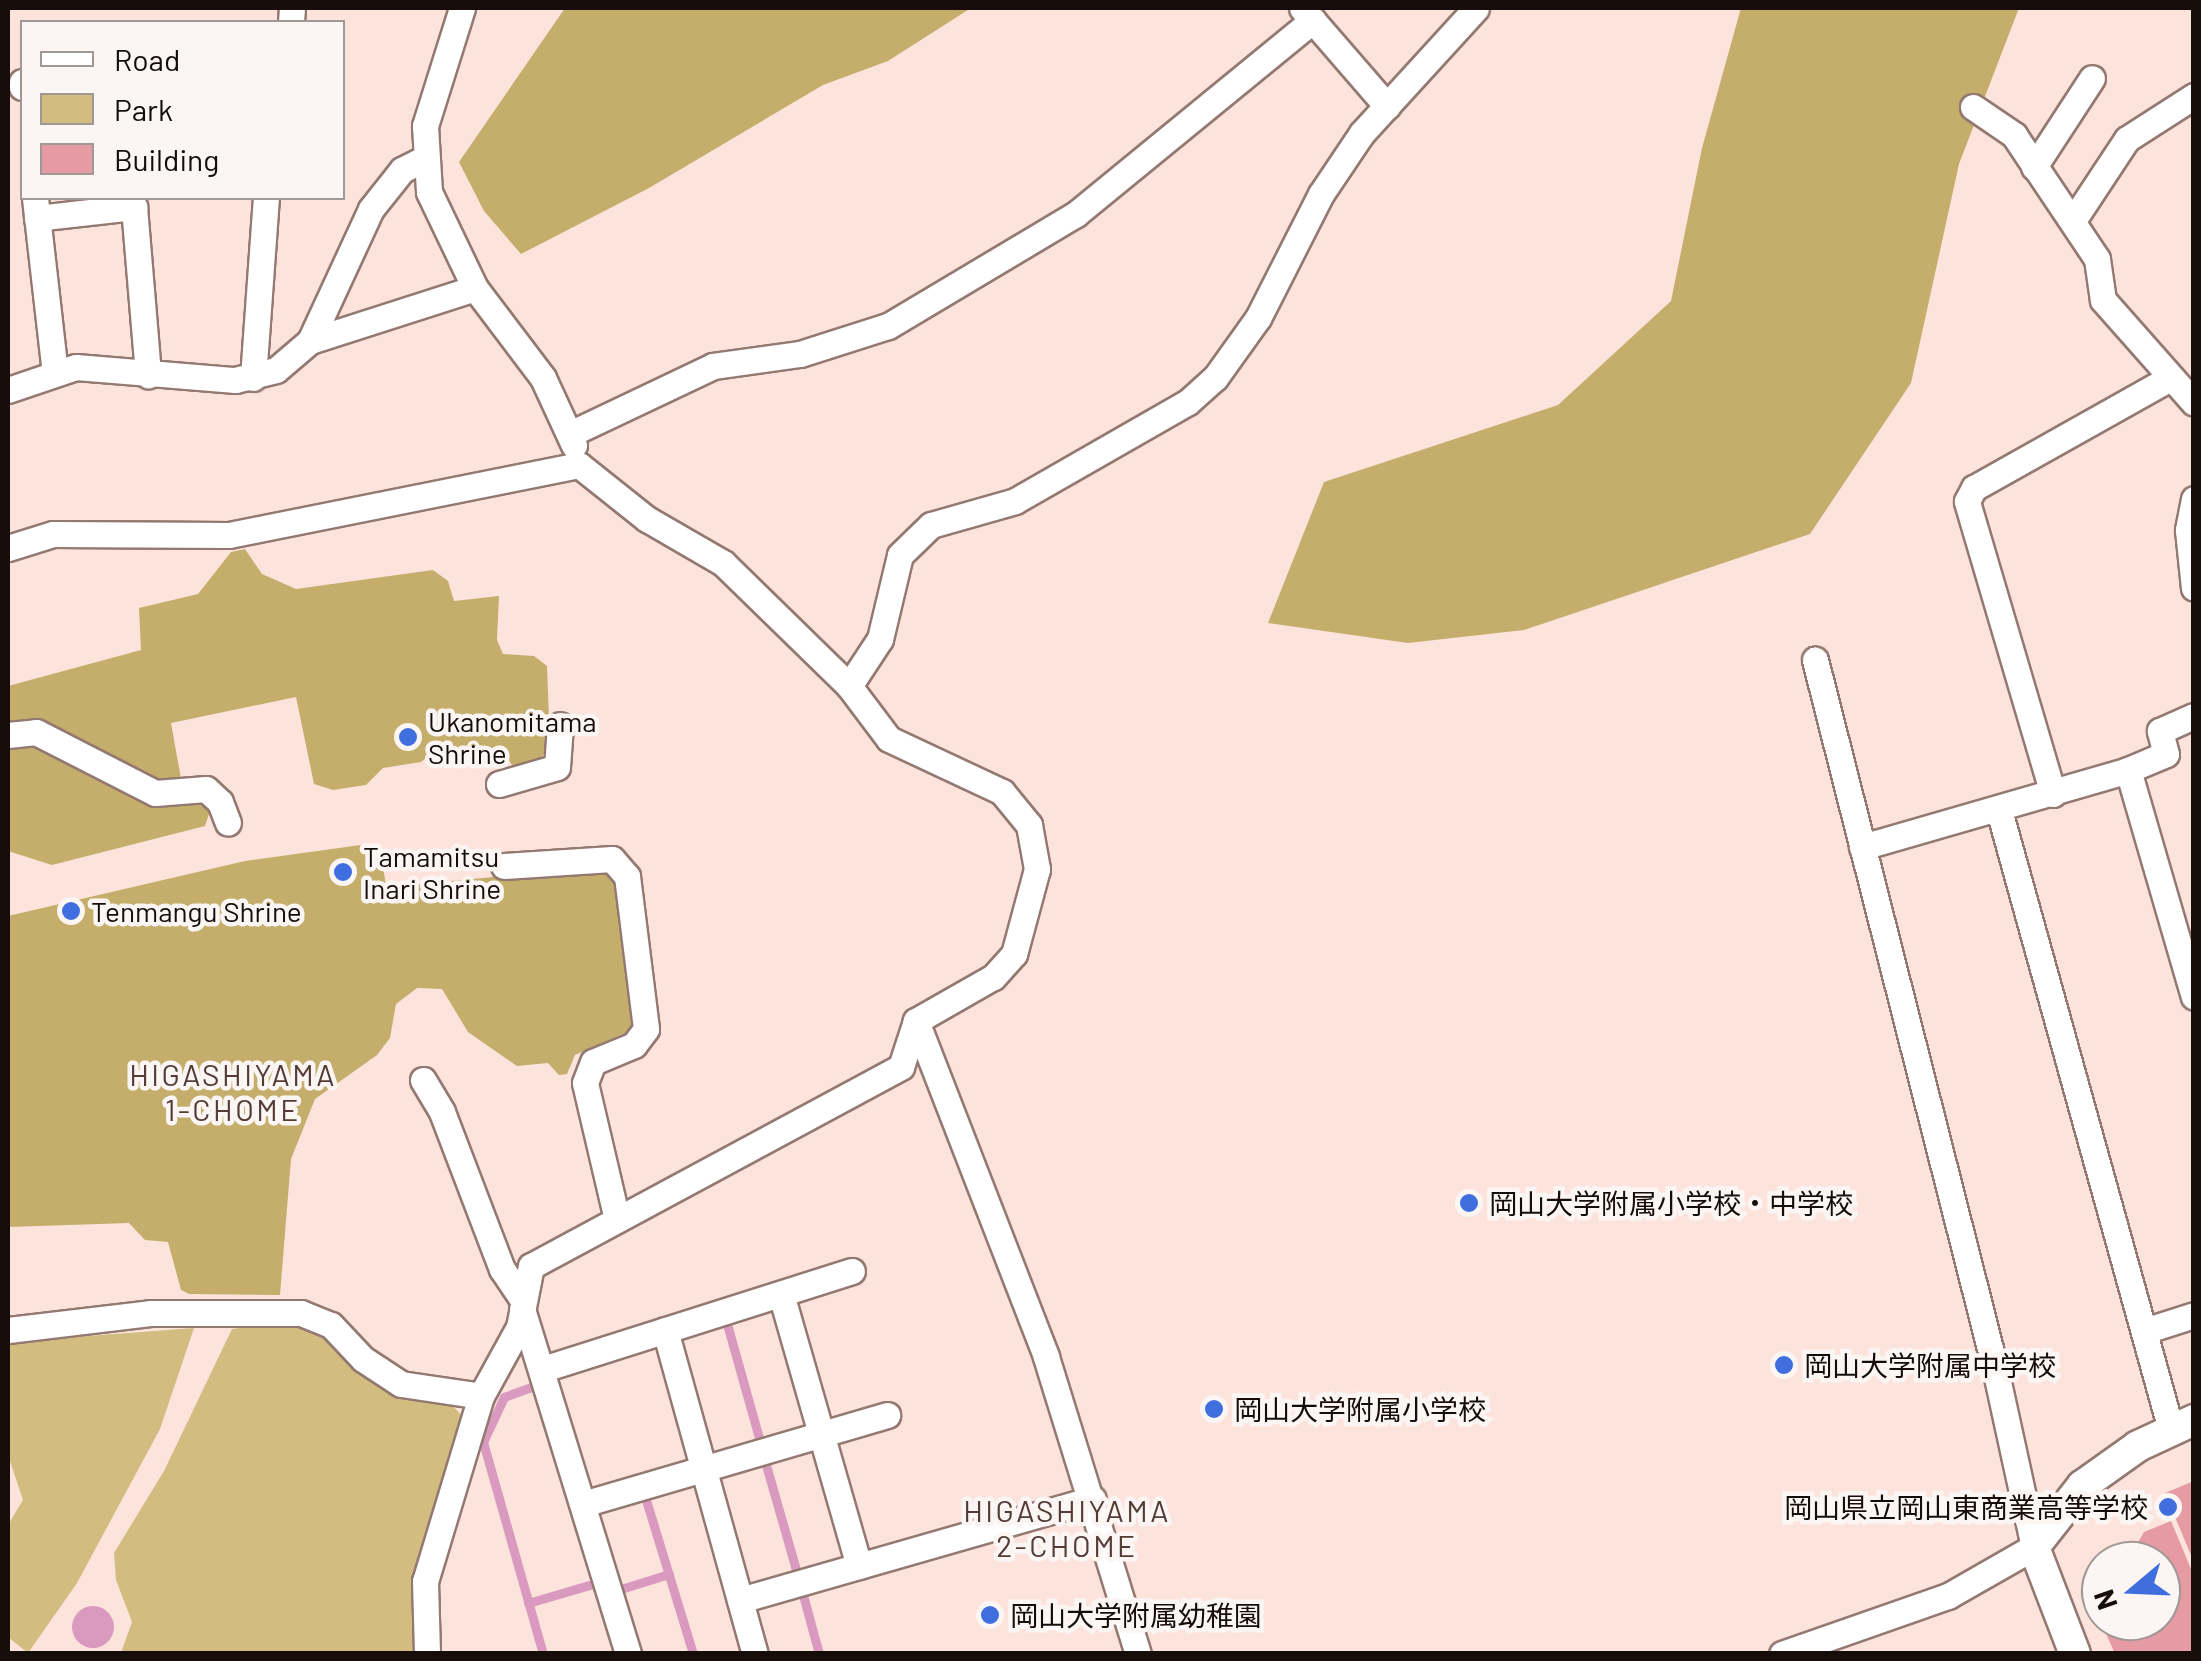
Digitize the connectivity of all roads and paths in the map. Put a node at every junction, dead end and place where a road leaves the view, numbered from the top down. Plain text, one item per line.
1 (462, 8) edge
2 (1476, 8) edge
3 (1307, 14) edge
4 (2092, 78) dead end
5 (2194, 96) edge
6 (1388, 106) junction
7 (1972, 107) dead end
8 (424, 158) junction
9 (2034, 166) junction
10 (266, 200) edge
11 (36, 208) edge
12 (2074, 219) junction
13 (475, 288) junction
14 (310, 341) junction
15 (56, 373) junction
16 (148, 375) junction
17 (253, 378) junction
18 (2168, 378) junction
19 (8, 390) edge
20 (2194, 402) edge
21 (572, 433) junction
22 (579, 465) junction
23 (2194, 500) edge
24 (8, 548) edge
25 (2194, 588) edge
26 (1815, 660) dead end
27 (849, 686) junction
28 (2194, 716) edge
29 (560, 724) dead end
30 (8, 735) edge
31 (2128, 770) junction
32 (498, 784) dead end
33 (2053, 794) junction
34 (1999, 810) junction
35 (228, 823) dead end
36 (1862, 847) junction
37 (504, 866) dead end
38 (2194, 997) edge
39 (916, 1021) junction
40 (424, 1080) dead end
41 (616, 1219) junction
42 (852, 1271) dead end
43 (781, 1294) junction
44 (521, 1302) junction
45 (2194, 1315) edge
46 (8, 1330) edge
47 (664, 1330) junction
48 (2144, 1330) junction
49 (543, 1369) junction
50 (481, 1396) junction
51 (888, 1416) dead end
52 (2182, 1425) edge
53 (821, 1435) junction
54 (704, 1469) junction
55 (1092, 1499) junction
56 (583, 1504) junction
57 (2034, 1547) junction
58 (859, 1566) junction
59 (740, 1600) junction
60 (426, 1654) edge
61 (628, 1654) edge
62 (755, 1654) edge
63 (1138, 1654) edge
64 (1782, 1654) edge
65 (2075, 1654) edge

1 - 8 street
2 - 6 street
3 - 6 street
3 - 21 street
4 - 9 street
5 - 12 street
6 - 27 street
7 - 9 street
8 - 13 street
8 - 14 street
9 - 12 street
10 - 17 street
11 - 15 street
11 - 16 street
12 - 18 street
13 - 14 street
13 - 21 street
14 - 17 street
15 - 16 street
15 - 19 street
16 - 17 street
18 - 20 street
18 - 33 street
21 - 22 street
22 - 24 street
22 - 27 street
23 - 25 street
26 - 36 street
27 - 39 street
28 - 31 street
29 - 32 street
30 - 35 street
31 - 33 street
31 - 38 street
33 - 34 street
34 - 36 street
34 - 48 street
36 - 57 street
37 - 41 street
39 - 41 street
39 - 55 street
40 - 44 street
41 - 44 street
42 - 43 street
43 - 47 street
43 - 53 street
44 - 49 street
44 - 50 street
45 - 48 street
46 - 50 street
47 - 49 street
47 - 54 street
48 - 52 street
49 - 56 street
50 - 60 street
51 - 53 street
52 - 57 street
53 - 54 street
53 - 58 street
54 - 56 street
54 - 59 street
55 - 58 street
55 - 63 street
56 - 61 street
57 - 64 street
57 - 65 street
58 - 59 street
59 - 62 street

